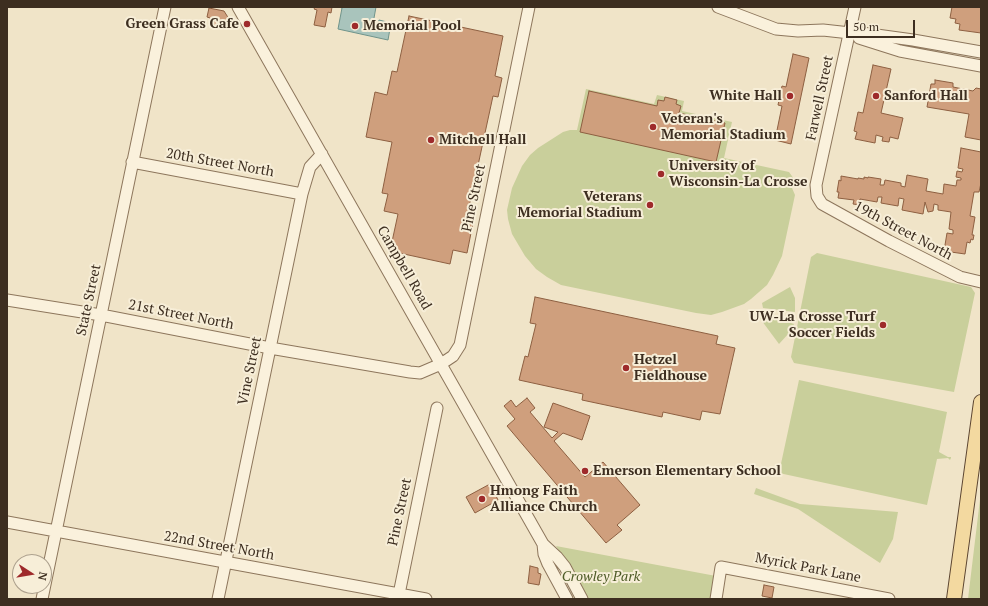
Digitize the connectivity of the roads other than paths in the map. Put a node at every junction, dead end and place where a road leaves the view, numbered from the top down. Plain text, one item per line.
1 (165, 7) edge
2 (238, 7) edge
3 (529, 7) edge
4 (718, 7) edge
5 (855, 7) edge
6 (850, 33) junction
7 (981, 52) edge
8 (981, 66) edge
9 (322, 154) junction
10 (132, 162) junction
11 (302, 194) junction
12 (817, 196) joint
13 (981, 282) edge
14 (7, 300) edge
15 (101, 315) junction
16 (270, 348) junction
17 (441, 364) junction
18 (981, 402) edge
19 (437, 408) dead end
20 (977, 459) edge
21 (7, 522) edge
22 (56, 531) junction
23 (543, 544) junction
24 (226, 562) junction
25 (398, 597) edge
26 (42, 599) edge
27 (218, 599) edge
28 (426, 599) edge
29 (567, 599) edge
30 (582, 599) edge
31 (716, 599) edge
32 (889, 599) edge
33 (954, 599) edge

1 - 10 street, State Street
2 - 9 street, Campbell Road
3 - 17 street, Pine Street
4 - 6 street
5 - 6 street, Farwell Street
6 - 7 street
6 - 8 street
6 - 12 street, Farwell Street
9 - 11 street, Vine Street
9 - 17 street, Campbell Road
10 - 11 street, 20th Street North
10 - 15 street, State Street
11 - 16 street, Vine Street
12 - 13 street, 19th Street North
14 - 15 street, 21st Street North
15 - 16 street, 21st Street North
15 - 22 street, State Street
16 - 17 street, 21st Street North
16 - 24 street, Vine Street
17 - 23 street, Campbell Road
18 - 20 main road
19 - 25 street, Pine Street
20 - 33 main road
21 - 22 street, 22nd Street North
22 - 24 street, 22nd Street North
22 - 26 street, State Street
23 - 29 street, Campbell Road
23 - 30 street, Campbell Road
24 - 25 street, 22nd Street North
24 - 27 street, Vine Street
25 - 28 street, 22nd Street North
31 - 32 street, Myrick Park Lane

